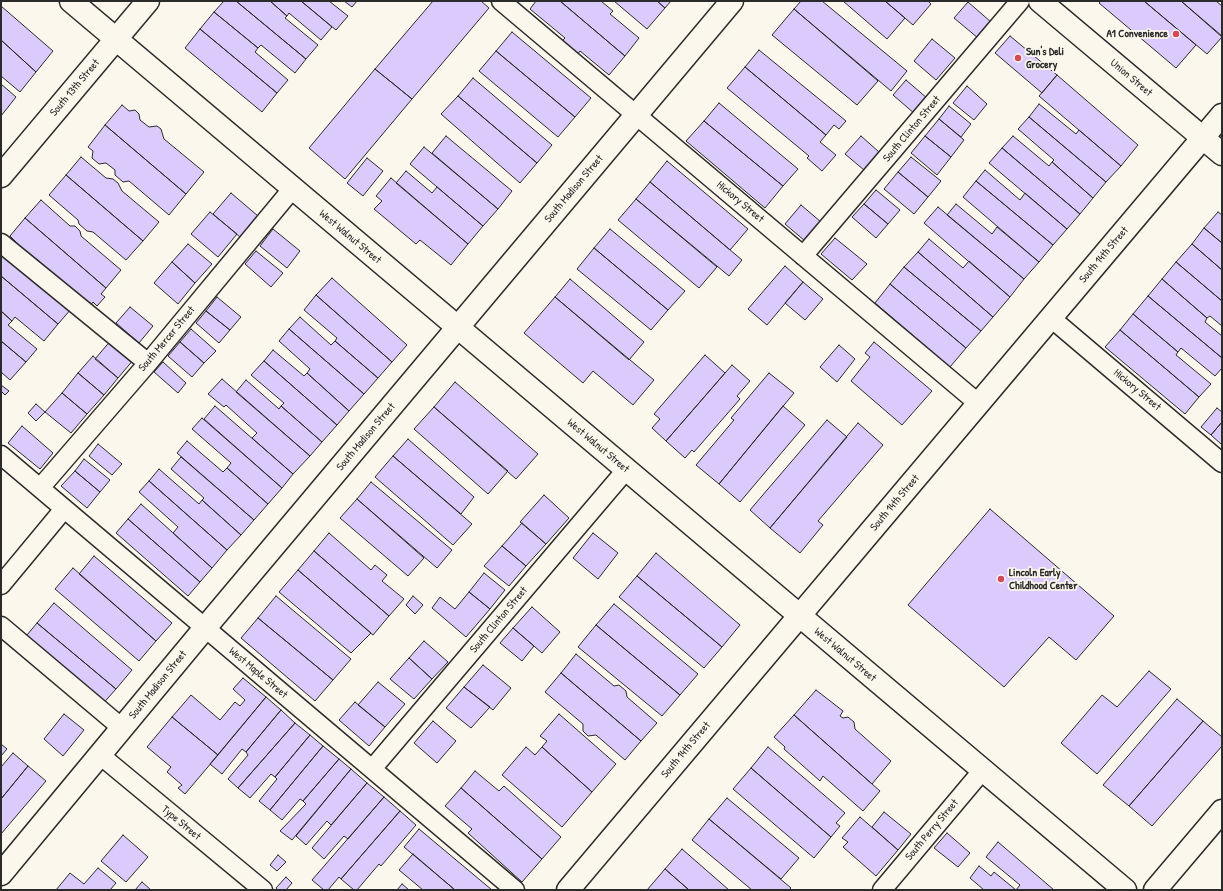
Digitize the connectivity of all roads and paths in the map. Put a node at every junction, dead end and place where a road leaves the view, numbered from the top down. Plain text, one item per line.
1 (71, 1) edge
2 (148, 1) edge
3 (501, 1) edge
4 (732, 1) edge
5 (1020, 1) edge
6 (1040, 1) edge
7 (116, 39) junction
8 (636, 115) junction
9 (1222, 115) edge
10 (1202, 138) junction
11 (1222, 154) edge
12 (1, 176) edge
13 (293, 188) junction
14 (1, 243) edge
15 (803, 256) junction
16 (1051, 318) junction
17 (458, 327) junction
18 (148, 363) junction
19 (978, 404) junction
20 (1, 455) edge
21 (1221, 460) edge
22 (626, 470) junction
23 (40, 488) junction
24 (64, 509) junction
25 (1, 585) edge
26 (800, 616) junction
27 (1, 626) edge
28 (205, 628) junction
29 (122, 728) junction
30 (100, 755) junction
31 (372, 769) junction
32 (982, 771) junction
33 (1222, 811) edge
34 (1, 874) edge
35 (263, 890) edge
36 (515, 890) edge
37 (568, 890) edge
38 (882, 890) edge
39 (1125, 890) edge
40 (1155, 890) edge

1 - 7 street, West Walnut Street
2 - 7 street, South 13th Street
3 - 8 lane, Hickory Street
4 - 8 street, South Madison Street
5 - 15 lane, South Clinton Street
6 - 10 street, Union Street
7 - 12 street, South 13th Street
7 - 13 street, West Walnut Street
8 - 15 lane, Hickory Street
8 - 17 street, South Madison Street
9 - 10 street, South 14th Street
10 - 11 street, Union Street
10 - 16 street, South 14th Street
13 - 17 street, West Walnut Street
13 - 18 lane, South Mercer Street
14 - 18 lane
15 - 19 lane, Hickory Street
16 - 19 street, South 14th Street
16 - 21 lane, Hickory Street
17 - 22 street, West Walnut Street
17 - 28 street, South Madison Street
18 - 23 lane, South Mercer Street
19 - 26 street, South 14th Street
20 - 23 lane, West Maple Street
22 - 26 street, West Walnut Street
22 - 31 lane, South Clinton Street
23 - 24 lane, West Maple Street
24 - 25 lane
24 - 28 lane, West Maple Street
26 - 32 street, West Walnut Street
26 - 37 street, South 14th Street
27 - 29 lane
28 - 29 street, South Madison Street
28 - 31 lane, West Maple Street
29 - 30 street, South Madison Street
30 - 34 street, South Madison Street
30 - 35 lane, Type Street
31 - 36 lane, West Maple Street
32 - 38 lane, South Perry Street
32 - 39 street, West Walnut Street
33 - 40 street

